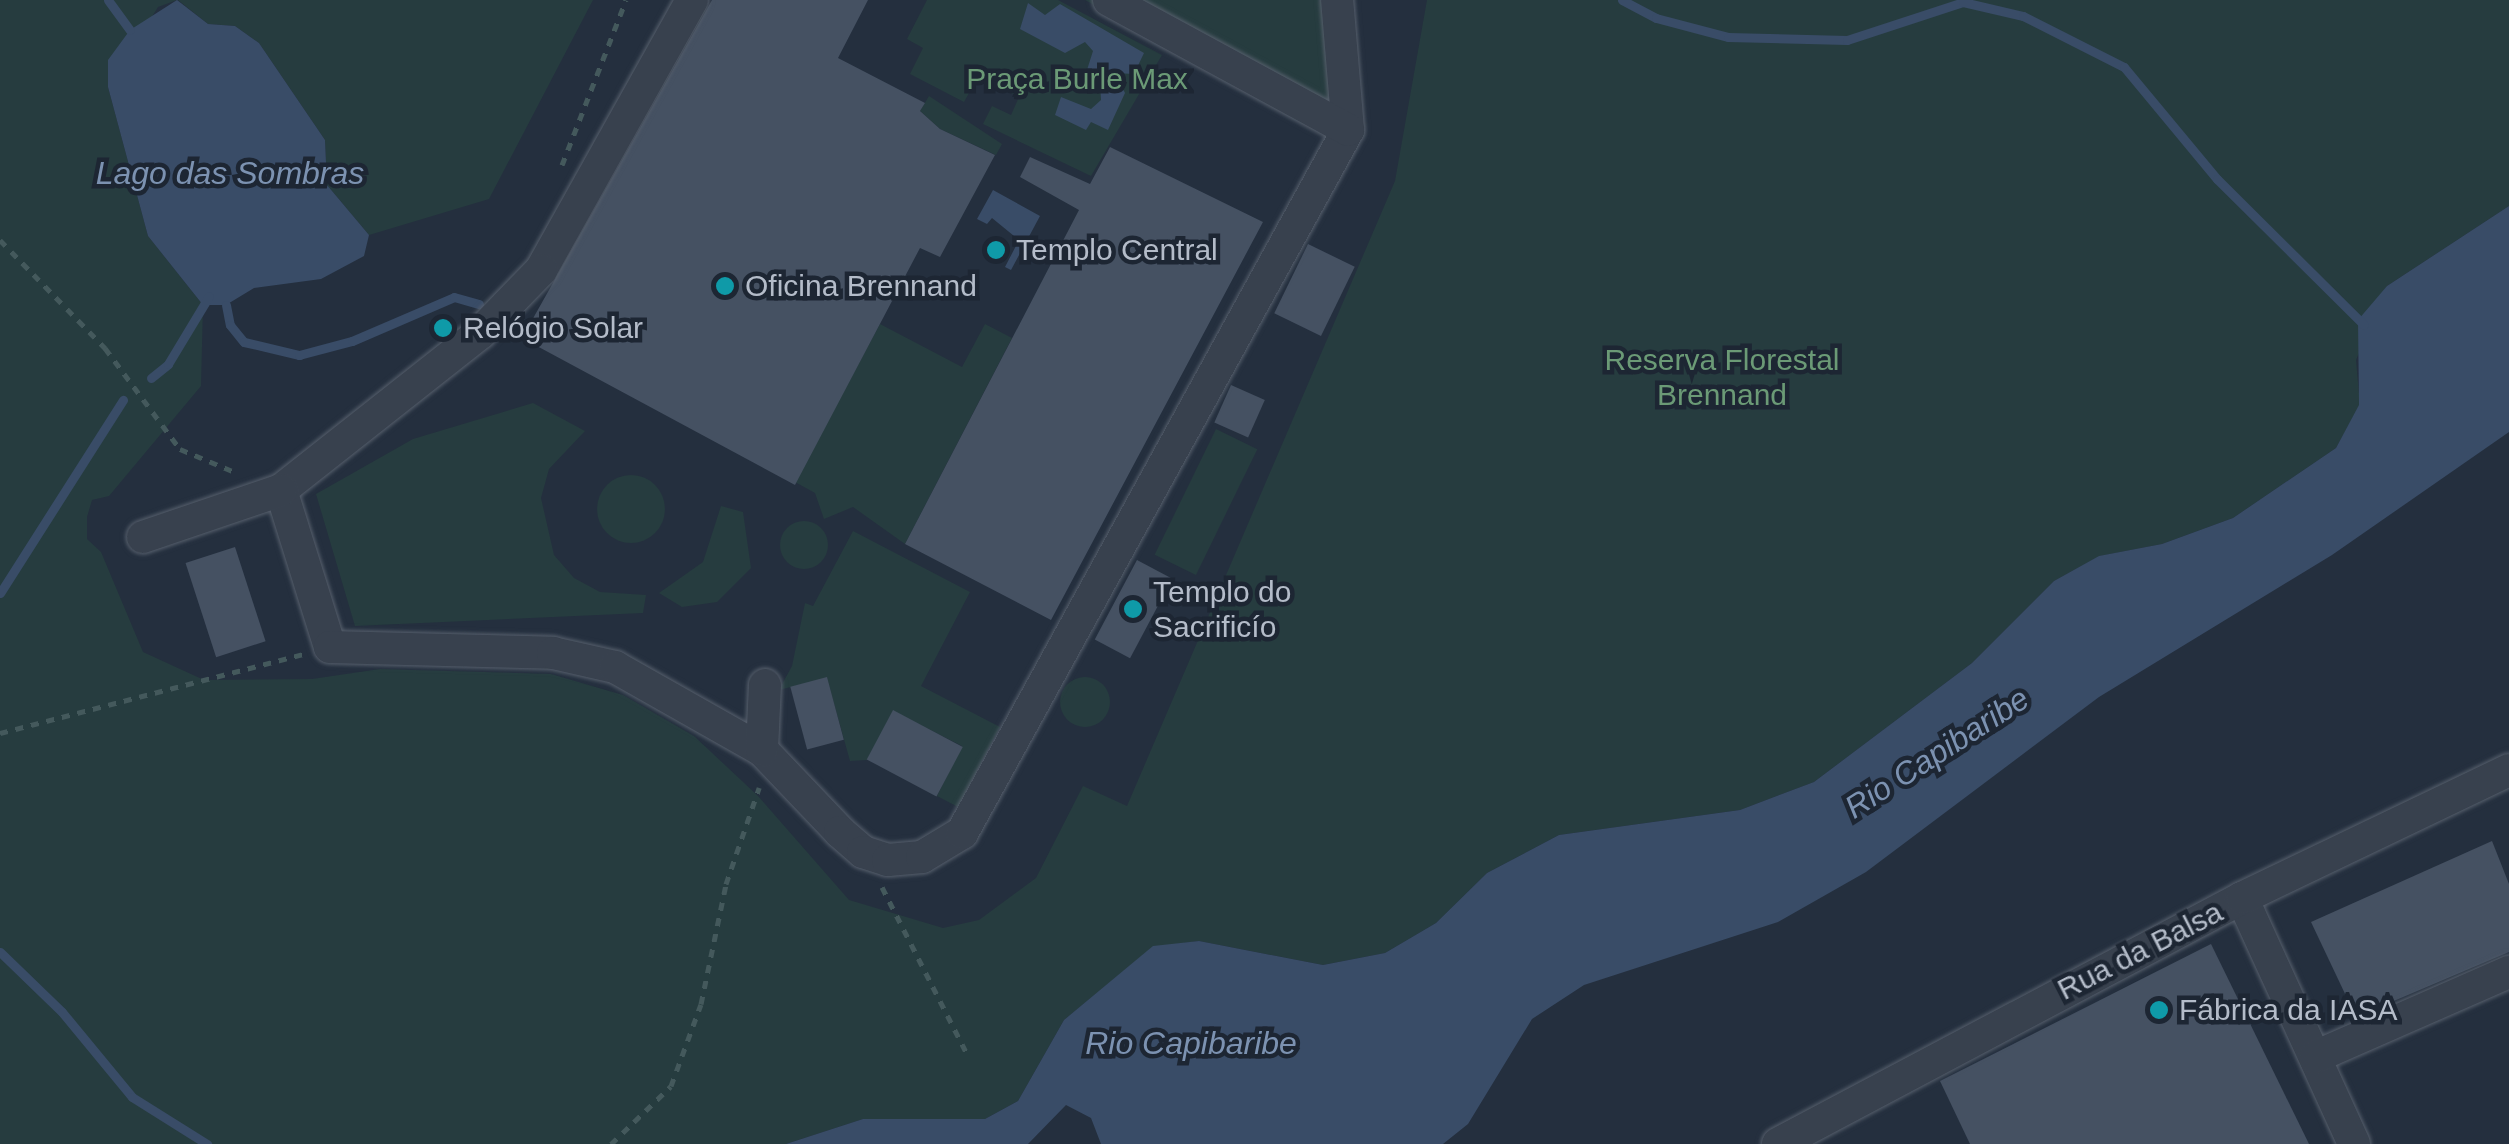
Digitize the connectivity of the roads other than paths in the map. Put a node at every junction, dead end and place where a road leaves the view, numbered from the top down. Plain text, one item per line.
1 (692, 0) edge
2 (1109, 0) edge
3 (1337, 0) edge
4 (1348, 130) junction
5 (281, 490) junction
6 (143, 537) dead end
7 (765, 685) dead end
8 (762, 750) junction
9 (2508, 772) edge
10 (2242, 898) junction
11 (2509, 972) edge
12 (2315, 1057) junction
13 (1778, 1144) edge
14 (2354, 1144) edge

1 - 5 lane
2 - 4 lane
3 - 4 lane
4 - 8 lane
5 - 6 lane
5 - 8 lane
7 - 8 lane
9 - 10 lane, Rua da Balsa
10 - 12 lane
10 - 13 lane, Rua da Balsa
11 - 12 lane
12 - 14 lane

